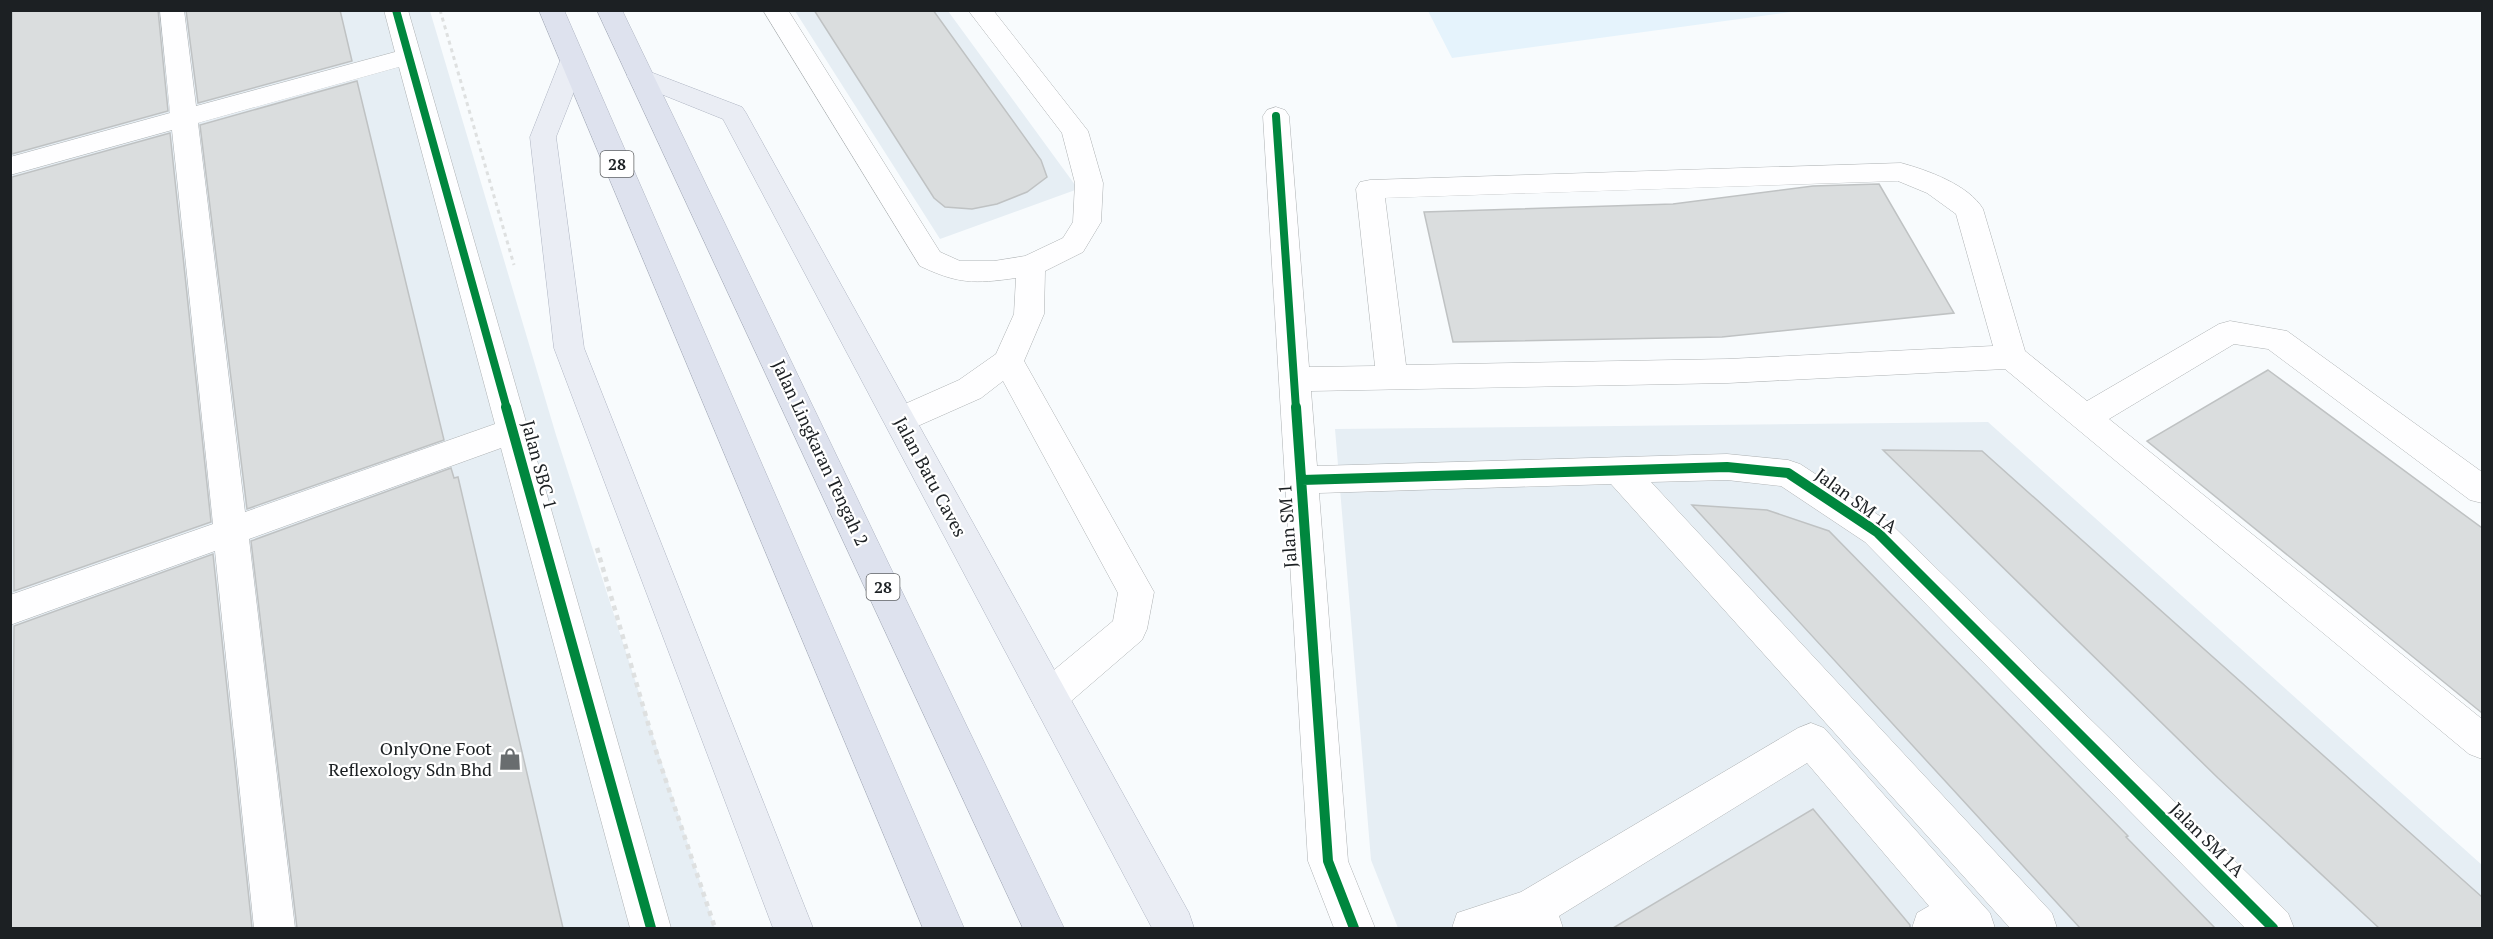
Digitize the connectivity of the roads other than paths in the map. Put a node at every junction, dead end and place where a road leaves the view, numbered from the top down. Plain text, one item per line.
1 (172, 10) edge
2 (396, 10) edge
3 (551, 10) edge
4 (609, 10) edge
5 (775, 10) edge
6 (980, 10) edge
7 (409, 57) junction
8 (573, 60) junction
9 (640, 76) junction
10 (1276, 116) dead end
11 (184, 118) junction
12 (10, 166) edge
13 (1031, 267) junction
14 (2011, 357) junction
15 (1008, 360) junction
16 (1392, 377) junction
17 (1294, 379) junction
18 (2087, 417) junction
19 (900, 420) junction
20 (513, 431) junction
21 (1620, 471) junction
22 (1302, 480) junction
23 (2482, 490) edge
24 (230, 531) junction
25 (10, 610) edge
26 (1049, 697) junction
27 (2482, 742) edge
28 (1537, 919) edge
29 (1955, 922) edge
30 (274, 928) edge
31 (651, 928) edge
32 (793, 928) edge
33 (944, 928) edge
34 (1044, 928) edge
35 (1174, 928) edge
36 (1354, 928) edge
37 (1473, 928) edge
38 (2037, 928) edge
39 (2273, 928) edge

1 - 11 street
2 - 7 street, Jalan SBC 1
3 - 8 highway, 28
4 - 9 highway, Jalan Lingkaran Tengah 2 / 28
5 - 13 street
6 - 13 street
7 - 11 street
7 - 20 street, Jalan SBC 1
8 - 32 main road
8 - 33 highway, 28
9 - 19 main road, Jalan Batu Caves
9 - 34 highway, Jalan Lingkaran Tengah 2 / 28
10 - 17 street, Jalan SM 1
11 - 12 street
11 - 24 street
13 - 15 street
14 - 16 street
14 - 16 street
14 - 18 street
15 - 19 street
15 - 26 street
16 - 17 street
17 - 22 street, Jalan SM 1
18 - 23 street
18 - 27 street
19 - 26 main road, Jalan Batu Caves
20 - 24 street
20 - 31 street, Jalan SBC 1
21 - 22 street, Jalan SM 1A
21 - 38 street
21 - 39 street, Jalan SM 1A
22 - 36 street, Jalan SM 1
24 - 25 street
24 - 30 street
26 - 35 main road, Jalan Batu Caves
28 - 29 street
28 - 37 street

